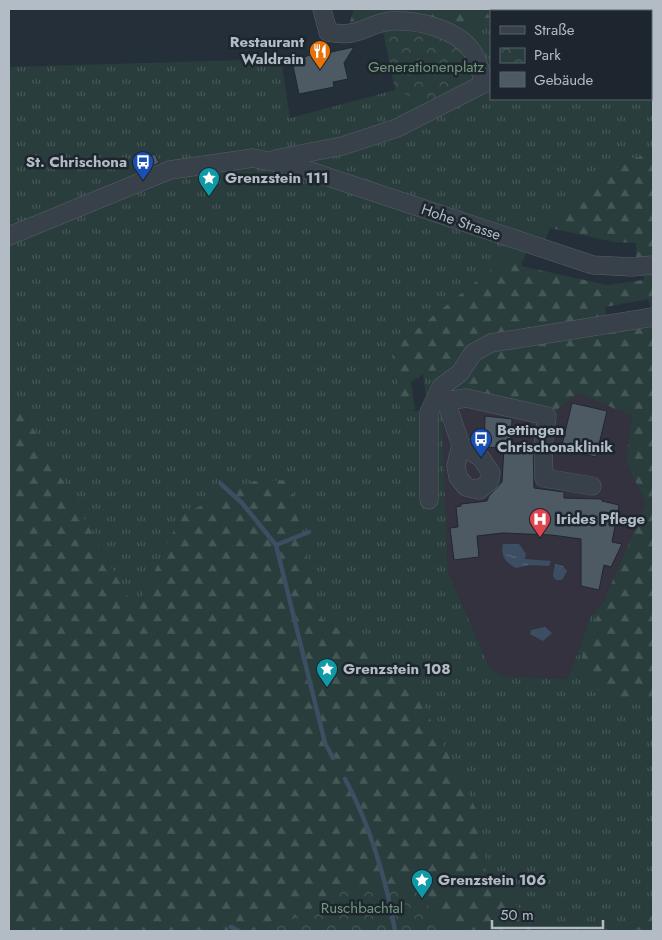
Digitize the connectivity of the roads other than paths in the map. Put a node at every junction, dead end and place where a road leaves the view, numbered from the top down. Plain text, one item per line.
1 (322, 9) edge
2 (487, 82) edge
3 (271, 160) junction
4 (9, 236) edge
5 (653, 264) edge
6 (653, 317) edge
7 (444, 394) junction
8 (461, 445) dead end
9 (592, 486) dead end
10 (430, 500) dead end

1 - 2 street
2 - 3 street, Hohe Strasse
3 - 4 street, Hohe Strasse
3 - 5 street, Hohe Strasse
6 - 7 street
7 - 8 street
7 - 9 street
7 - 10 street

